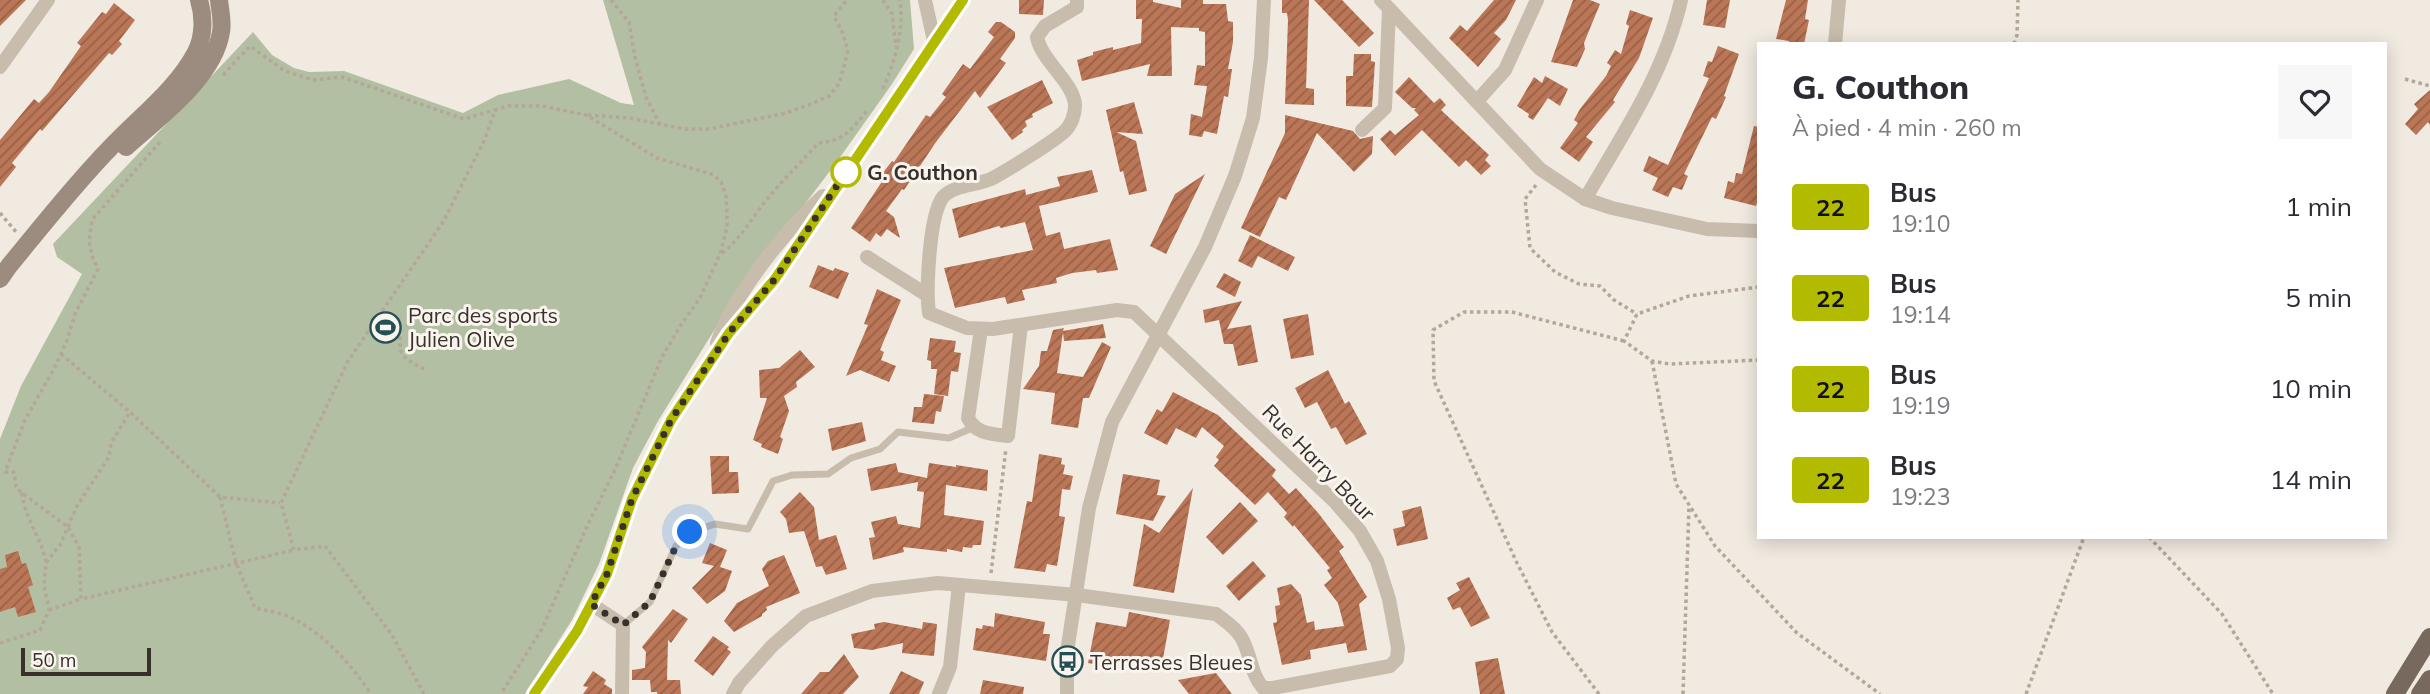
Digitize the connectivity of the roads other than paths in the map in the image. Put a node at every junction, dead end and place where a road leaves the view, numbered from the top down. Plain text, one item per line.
1 (48, 0) edge
2 (199, 0) edge
3 (219, 0) edge
4 (925, 0) edge
5 (963, 0) edge
6 (1077, 0) edge
7 (1264, 0) edge
8 (1537, 0) edge
9 (1681, 0) edge
10 (1839, 0) edge
11 (1385, 4) edge
12 (934, 41) junction
13 (1835, 42) edge
14 (0, 67) edge
15 (1477, 101) junction
16 (1362, 130) dead end
17 (839, 182) junction
18 (1585, 199) junction
19 (58, 207) junction
20 (1757, 231) edge
21 (867, 257) dead end
22 (0, 279) edge
23 (747, 287) junction
24 (927, 295) junction
25 (755, 302) junction
26 (1021, 325) junction
27 (981, 329) junction
28 (1158, 334) junction
29 (710, 360) junction
30 (972, 428) junction
31 (958, 585) junction
32 (1077, 595) junction
33 (591, 604) junction
34 (623, 625) junction
35 (2430, 637) edge
36 (2430, 679) edge
37 (534, 694) edge
38 (622, 694) edge
39 (733, 694) edge
40 (939, 694) edge
41 (1067, 694) edge
42 (2395, 694) edge
43 (2420, 694) edge

1 - 14 street
2 - 19 main road
3 - 19 main road
4 - 12 street
5 - 12 street
6 - 24 street
7 - 28 street
8 - 15 street
9 - 18 street
10 - 13 street
11 - 15 street
11 - 16 street
12 - 17 street
15 - 18 street
17 - 23 street
17 - 25 street
18 - 20 street
19 - 22 main road
21 - 24 street
23 - 25 street
23 - 29 street
24 - 27 street
25 - 29 street
26 - 27 street
26 - 28 street
26 - 30 street
27 - 30 street
28 - 32 street
28 - 32 street, Rue Harry Baur
29 - 33 street
30 - 34 lane
31 - 32 street
31 - 39 street
31 - 40 street
32 - 41 street
33 - 34 street
33 - 37 street
34 - 38 street
35 - 42 main road
36 - 43 main road

